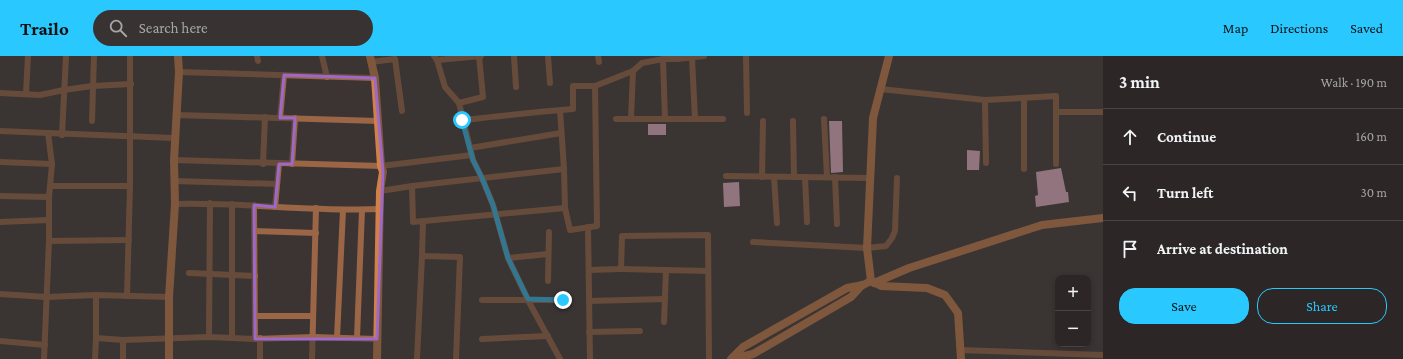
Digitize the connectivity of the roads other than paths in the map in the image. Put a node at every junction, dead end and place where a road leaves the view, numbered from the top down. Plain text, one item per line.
1 (28, 56) edge
2 (66, 56) edge
3 (94, 56) edge
4 (130, 56) edge
5 (178, 56) edge
6 (322, 56) edge
7 (480, 56) edge
8 (514, 56) edge
9 (548, 56) edge
10 (704, 56) edge
11 (746, 56) edge
12 (889, 56) edge
13 (435, 58) edge
14 (692, 58) junction
15 (370, 59) edge
16 (663, 59) junction
17 (633, 71) junction
18 (179, 72) junction
19 (284, 75) junction
20 (327, 77) junction
21 (376, 78) junction
22 (550, 83) dead end
23 (131, 84) junction
24 (92, 86) junction
25 (516, 86) dead end
26 (595, 86) junction
27 (880, 89) junction
28 (64, 90) junction
29 (0, 93) edge
30 (26, 94) junction
31 (1024, 98) junction
32 (985, 100) junction
33 (460, 103) junction
34 (560, 110) junction
35 (402, 111) dead end
36 (1056, 112) junction
37 (1103, 112) edge
38 (747, 114) dead end
39 (176, 115) junction
40 (265, 117) junction
41 (280, 118) junction
42 (295, 118) junction
43 (616, 119) dead end
44 (631, 119) junction
45 (665, 119) junction
46 (695, 119) junction
47 (723, 119) dead end
48 (824, 119) dead end
49 (92, 120) dead end
50 (462, 120) junction
51 (378, 121) junction
52 (763, 121) dead end
53 (793, 122) dead end
54 (0, 131) edge
55 (48, 133) junction
56 (561, 133) junction
57 (62, 134) junction
58 (130, 137) junction
59 (174, 138) junction
60 (470, 148) junction
61 (472, 155) junction
62 (174, 160) junction
63 (0, 162) edge
64 (986, 163) dead end
65 (52, 164) junction
66 (263, 164) junction
67 (279, 164) junction
68 (292, 164) junction
69 (1056, 164) dead end
70 (381, 166) junction
71 (564, 169) junction
72 (1024, 169) dead end
73 (726, 176) dead end
74 (762, 177) junction
75 (774, 177) junction
76 (794, 177) junction
77 (805, 177) junction
78 (827, 177) junction
79 (834, 177) junction
80 (482, 178) junction
81 (870, 178) junction
82 (897, 178) dead end
83 (174, 181) junction
84 (277, 184) junction
85 (50, 186) junction
86 (130, 186) junction
87 (412, 186) junction
88 (380, 191) junction
89 (0, 196) edge
90 (49, 198) junction
91 (210, 203) junction
92 (175, 204) junction
93 (232, 204) junction
94 (254, 205) junction
95 (275, 207) junction
96 (316, 208) junction
97 (565, 208) junction
98 (380, 209) junction
99 (343, 210) junction
100 (362, 210) junction
101 (496, 214) junction
102 (1103, 218) edge
103 (48, 220) junction
104 (423, 221) junction
105 (0, 222) edge
106 (807, 222) dead end
107 (777, 223) dead end
108 (837, 224) dead end
109 (588, 228) junction
110 (254, 231) junction
111 (549, 232) dead end
112 (316, 233) junction
113 (129, 240) junction
114 (48, 241) junction
115 (753, 242) dead end
116 (867, 248) junction
117 (548, 254) junction
118 (422, 256) junction
119 (508, 258) junction
120 (621, 269) junction
121 (588, 270) junction
122 (666, 270) junction
123 (708, 271) junction
124 (189, 274) dead end
125 (209, 274) junction
126 (232, 274) junction
127 (255, 276) junction
128 (548, 281) dead end
129 (873, 282) junction
130 (0, 294) edge
131 (96, 296) junction
132 (127, 296) junction
133 (46, 297) junction
134 (169, 297) junction
135 (528, 299) junction
136 (665, 299) junction
137 (482, 300) dead end
138 (563, 300) dead end
139 (589, 301) junction
140 (256, 316) junction
141 (313, 316) junction
142 (664, 322) dead end
143 (589, 332) junction
144 (640, 332) dead end
145 (548, 336) junction
146 (209, 337) junction
147 (312, 337) junction
148 (96, 338) junction
149 (169, 338) junction
150 (232, 338) junction
151 (258, 338) junction
152 (337, 338) junction
153 (357, 338) junction
154 (377, 339) junction
155 (482, 339) dead end
156 (123, 340) junction
157 (0, 341) edge
158 (45, 345) junction
159 (960, 350) junction
160 (1007, 352) junction
161 (1103, 355) edge
162 (1047, 356) edge
163 (44, 359) edge
164 (95, 359) edge
165 (122, 359) edge
166 (169, 359) edge
167 (260, 359) edge
168 (312, 359) edge
169 (376, 359) edge
170 (417, 359) edge
171 (456, 359) edge
172 (560, 359) edge
173 (590, 359) edge
174 (709, 359) edge
175 (732, 359) edge
176 (961, 359) edge
177 (1007, 359) edge

1 - 30 street
2 - 28 street
3 - 24 street
4 - 23 street
5 - 18 street
6 - 20 street
7 - 13 street
7 - 33 street
8 - 25 street
9 - 22 street
10 - 14 street
11 - 38 street
12 - 27 street
13 - 33 street
14 - 16 street
14 - 46 street
15 - 21 street
15 - 35 street
16 - 17 street
16 - 45 street
17 - 26 street
17 - 44 street
18 - 19 street
18 - 39 street
19 - 20 street
19 - 41 street
20 - 21 street
21 - 51 street
23 - 24 street
23 - 58 street
24 - 28 street
24 - 49 street
26 - 34 street
26 - 109 street
27 - 32 street
27 - 81 street
28 - 30 street
28 - 57 street
29 - 30 street
31 - 32 street
31 - 36 street
31 - 72 street
32 - 64 street
33 - 50 street
34 - 50 street
34 - 56 street
36 - 37 street
36 - 69 street
39 - 40 street
39 - 59 street
40 - 41 street
40 - 66 street
41 - 42 street
42 - 51 street
42 - 68 street
43 - 44 street
44 - 45 street
45 - 46 street
46 - 47 street
48 - 78 street
50 - 60 street
51 - 70 street
52 - 74 street
53 - 76 street
54 - 55 street
55 - 57 street
55 - 65 street
56 - 60 street
56 - 71 street
57 - 58 street
58 - 59 street
58 - 86 street
59 - 62 street
60 - 61 street
61 - 70 street
61 - 80 street
62 - 66 street
62 - 83 street
63 - 65 street
65 - 85 street
66 - 67 street
67 - 68 street
67 - 84 street
68 - 70 street
70 - 88 street
71 - 80 street
71 - 97 street
73 - 74 street
74 - 75 street
75 - 76 street
75 - 107 street
76 - 77 street
77 - 78 street
77 - 106 street
78 - 79 street
79 - 81 street
79 - 108 street
80 - 87 street
80 - 101 street
81 - 116 street
82 - 116 street
83 - 84 street
83 - 92 street
84 - 95 street
85 - 86 street
85 - 90 street
86 - 113 street
87 - 88 street
87 - 104 street
88 - 98 street
89 - 90 street
90 - 103 street
91 - 92 street
91 - 93 street
91 - 125 street
92 - 134 street
93 - 94 street
93 - 126 street
94 - 95 street
94 - 110 street
95 - 96 street
96 - 99 street
96 - 112 street
97 - 101 street
97 - 109 street
98 - 100 street
98 - 154 street
99 - 100 street
99 - 152 street
100 - 153 street
101 - 104 street
101 - 119 street
102 - 129 street
103 - 105 street
103 - 114 street
104 - 118 street
109 - 121 street
110 - 112 street
110 - 127 street
111 - 117 street
112 - 141 street
113 - 114 street
113 - 132 street
114 - 133 street
115 - 116 street
116 - 129 street
117 - 119 street
117 - 128 street
118 - 170 street
118 - 171 street
119 - 135 street
120 - 121 street
120 - 122 street
120 - 123 street
121 - 139 street
122 - 123 street
122 - 136 street
123 - 174 street
124 - 125 street
125 - 126 street
125 - 146 street
126 - 127 street
126 - 150 street
127 - 140 street
129 - 159 street
129 - 175 street
130 - 133 street
131 - 132 street
131 - 133 street
131 - 148 street
132 - 134 street
133 - 158 street
134 - 149 street
135 - 137 street
135 - 138 street
135 - 145 street
136 - 139 street
136 - 142 street
139 - 143 street
140 - 141 street
140 - 151 street
141 - 147 street
143 - 144 street
143 - 173 street
145 - 155 street
145 - 172 street
146 - 149 street
146 - 150 street
147 - 151 street
147 - 152 street
147 - 168 street
148 - 156 street
148 - 164 street
149 - 156 street
149 - 166 street
150 - 151 street
151 - 167 street
152 - 153 street
153 - 154 street
154 - 169 street
156 - 165 street
157 - 158 street
158 - 163 street
159 - 160 street
159 - 176 street
160 - 162 street
160 - 177 street
161 - 162 street

